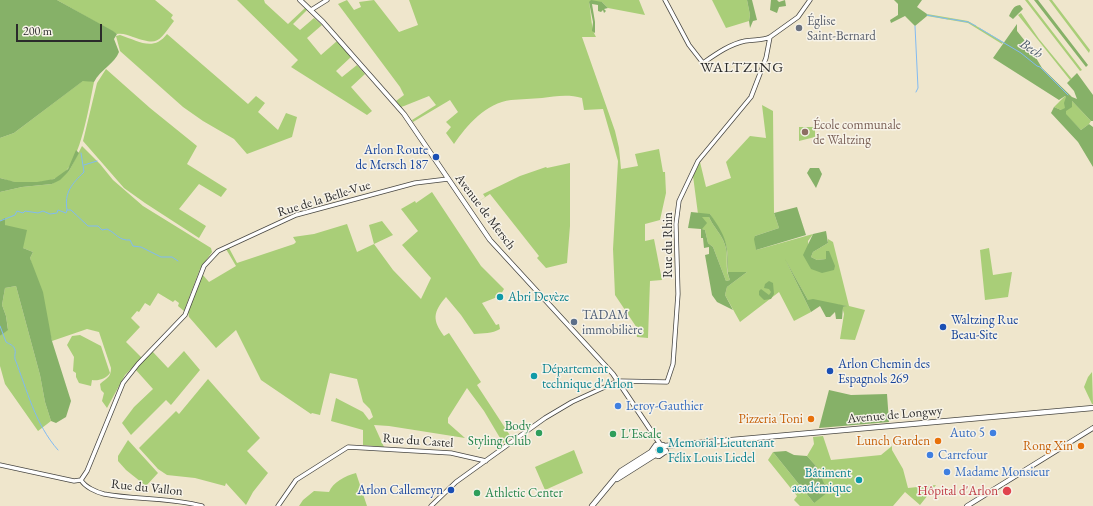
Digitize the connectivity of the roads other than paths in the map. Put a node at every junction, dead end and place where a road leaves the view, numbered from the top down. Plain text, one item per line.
1 (300, 0) edge
2 (327, 0) edge
3 (665, 0) edge
4 (810, 1) edge
5 (311, 10) junction
6 (770, 37) junction
7 (448, 179) junction
8 (618, 381) junction
9 (1093, 408) edge
10 (1093, 428) edge
11 (654, 435) junction
12 (698, 444) junction
13 (662, 445) junction
14 (654, 450) junction
15 (665, 452) junction
16 (486, 461) junction
17 (0, 465) edge
18 (80, 480) junction
19 (202, 506) edge
20 (278, 506) edge
21 (431, 506) edge
22 (592, 506) edge
23 (967, 506) edge

1 - 5 main road, Avenue de Mersch
2 - 5 street
3 - 6 street
4 - 6 street
5 - 7 main road, Avenue de Mersch
6 - 8 street, Rue du Rhin
7 - 8 main road, Avenue de Mersch
7 - 18 street, Rue de la Belle-Vue
8 - 11 main road, Avenue de Mersch
8 - 16 street
9 - 12 main road, Avenue de Longwy
10 - 23 main road
11 - 13 main road, Avenue de Mersch
11 - 14 main road, Avenue de Mersch
12 - 13 main road, Avenue de Longwy
12 - 15 main road, Avenue de Longwy
13 - 14 main road, Avenue de Longwy
13 - 15 main road
14 - 15 main road, Avenue de Longwy
14 - 22 main road
16 - 20 street, Rue du Castel
16 - 21 street
17 - 18 street, Rue du Vallon
18 - 19 street, Rue du Vallon

